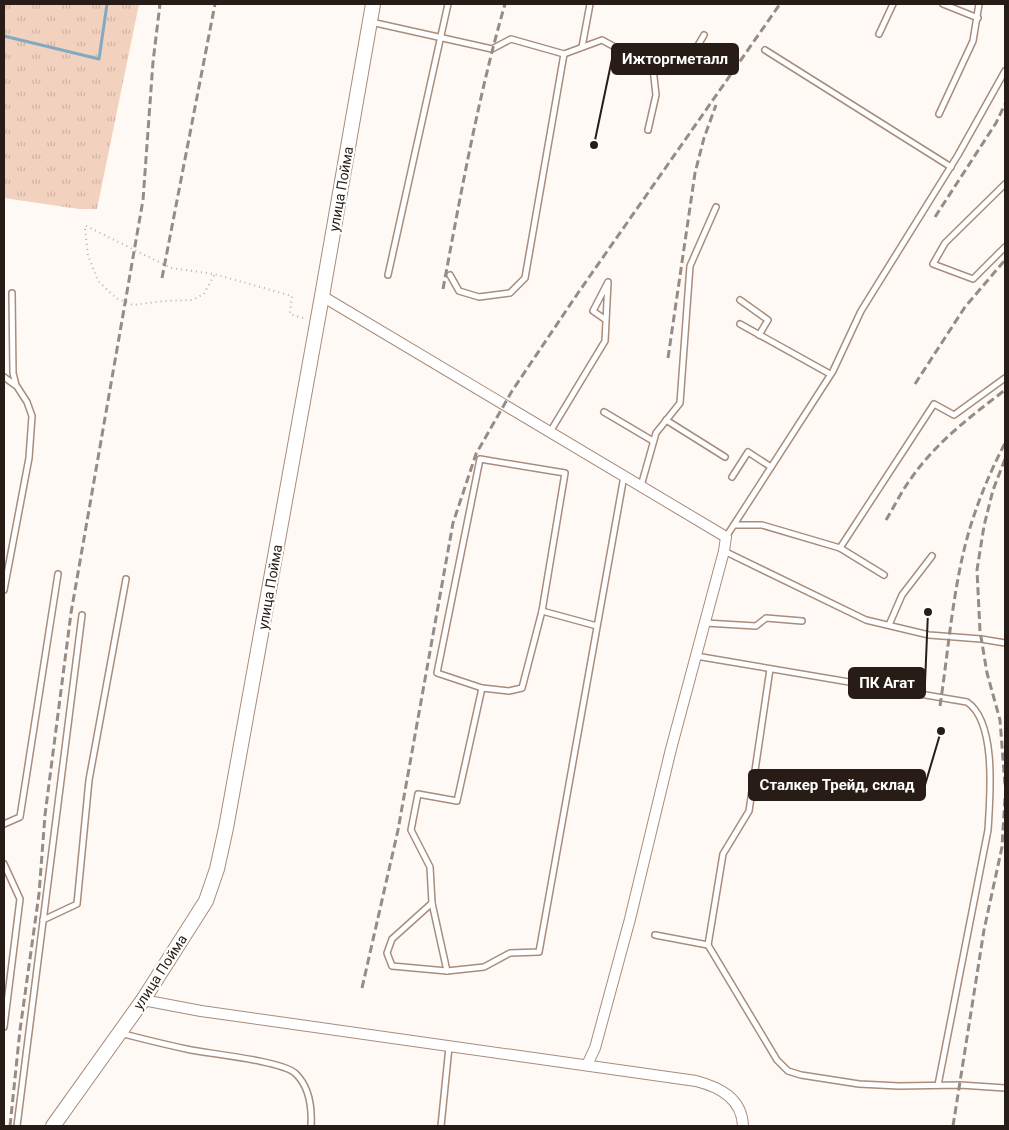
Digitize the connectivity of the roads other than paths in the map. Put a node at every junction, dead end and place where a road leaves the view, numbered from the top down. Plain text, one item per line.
1 (373, 4) edge
2 (448, 4) edge
3 (590, 4) edge
4 (893, 4) edge
5 (943, 4) edge
6 (980, 4) edge
7 (978, 18) junction
8 (370, 22) junction
9 (879, 34) dead end
10 (704, 35) dead end
11 (441, 38) junction
12 (582, 48) junction
13 (765, 50) dead end
14 (564, 54) junction
15 (653, 68) junction
16 (1005, 71) edge
17 (939, 114) dead end
18 (648, 130) dead end
19 (950, 167) junction
20 (1005, 184) edge
21 (716, 207) dead end
22 (1005, 247) edge
23 (388, 275) dead end
24 (450, 275) dead end
25 (12, 293) dead end
26 (322, 296) junction
27 (740, 300) dead end
28 (606, 320) junction
29 (740, 324) dead end
30 (759, 334) junction
31 (830, 374) junction
32 (4, 378) edge
33 (1005, 378) edge
34 (16, 385) junction
35 (604, 412) dead end
36 (666, 420) junction
37 (550, 432) junction
38 (653, 441) junction
39 (725, 457) dead end
40 (771, 467) junction
41 (624, 476) junction
42 (732, 476) dead end
43 (641, 486) junction
44 (734, 525) junction
45 (726, 536) junction
46 (840, 548) junction
47 (724, 552) junction
48 (932, 556) dead end
49 (58, 574) dead end
50 (884, 575) dead end
51 (126, 579) dead end
52 (4, 590) edge
53 (542, 611) junction
54 (82, 615) dead end
55 (802, 621) dead end
56 (705, 623) junction
57 (889, 625) junction
58 (597, 626) junction
59 (1005, 643) edge
60 (696, 656) junction
61 (770, 669) junction
62 (482, 688) junction
63 (4, 824) edge
64 (4, 864) edge
65 (432, 903) junction
66 (43, 920) junction
67 (655, 935) dead end
68 (708, 945) junction
69 (447, 971) junction
70 (143, 1000) junction
71 (4, 1027) edge
72 (120, 1033) junction
73 (450, 1047) junction
74 (587, 1065) junction
75 (938, 1085) junction
76 (1005, 1088) edge
77 (17, 1126) edge
78 (53, 1126) edge
79 (311, 1126) edge
80 (441, 1126) edge
81 (743, 1126) edge

1 - 8 main road, улица Пойма
2 - 11 lane
3 - 12 lane
4 - 9 lane
5 - 7 lane
6 - 7 lane
7 - 17 lane
8 - 11 lane
8 - 26 main road, улица Пойма
10 - 15 lane
11 - 14 lane
11 - 23 lane
12 - 14 lane
12 - 15 lane
13 - 19 lane
14 - 24 lane
15 - 18 lane
16 - 19 lane
19 - 31 lane
20 - 22 lane
21 - 36 lane
25 - 34 lane
26 - 37 street
26 - 70 main road, улица Пойма
27 - 30 lane
28 - 28 lane
28 - 37 lane
29 - 30 lane
30 - 31 lane
31 - 40 lane
32 - 34 lane
33 - 46 lane
34 - 52 lane
35 - 38 lane
36 - 38 lane
36 - 39 lane
37 - 41 street
38 - 43 lane
40 - 42 lane
40 - 44 lane
41 - 43 street
41 - 58 lane
43 - 45 street
44 - 45 lane
44 - 46 lane
45 - 47 street
46 - 50 lane
47 - 56 street
47 - 57 lane
48 - 57 lane
49 - 63 lane
51 - 66 lane
53 - 58 lane
53 - 62 lane
53 - 62 lane
54 - 66 lane
55 - 56 lane
56 - 60 street
57 - 59 lane
58 - 69 lane
60 - 61 lane
60 - 74 street
61 - 68 lane
61 - 75 lane
62 - 65 lane
64 - 71 lane
65 - 69 lane
65 - 69 lane
66 - 77 lane
67 - 68 lane
68 - 75 lane
70 - 72 main road, улица Пойма
70 - 73 street
72 - 78 main road, улица Пойма
72 - 79 lane
73 - 74 street
73 - 80 lane
74 - 81 street
75 - 76 lane

